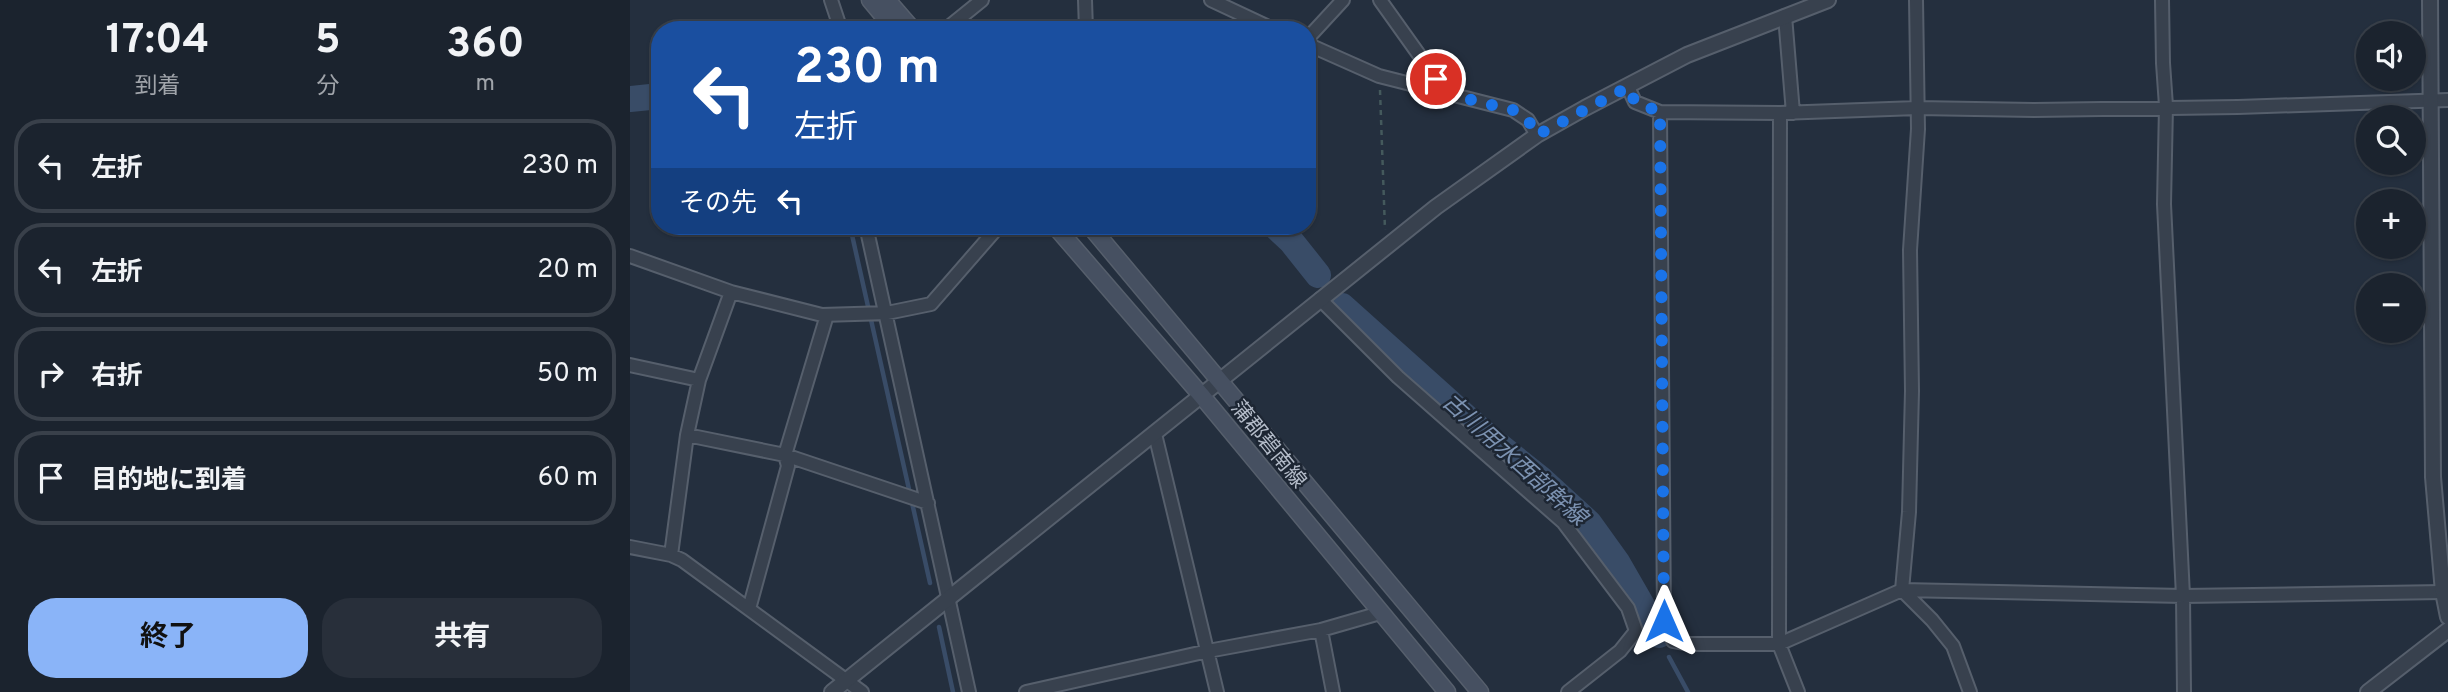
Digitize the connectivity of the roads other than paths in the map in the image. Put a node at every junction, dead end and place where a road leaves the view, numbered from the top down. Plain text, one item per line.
1 (831, 0) edge
2 (870, 0) edge
3 (887, 0) edge
4 (982, 0) edge
5 (1085, 0) edge
6 (1211, 0) edge
7 (1343, 0) edge
8 (1380, 0) edge
9 (1828, 0) edge
10 (1916, 0) edge
11 (2162, 0) edge
12 (2430, 0) edge
13 (1785, 16) junction
14 (838, 21) edge
15 (888, 21) edge
16 (905, 21) edge
17 (956, 21) edge
18 (1086, 21) edge
19 (1256, 21) edge
20 (1316, 32) edge
21 (1316, 46) edge
22 (1628, 87) junction
23 (1447, 94) junction
24 (2432, 100) junction
25 (2448, 100) edge
26 (2166, 106) junction
27 (1917, 108) junction
28 (1660, 112) junction
29 (1786, 113) junction
30 (1537, 135) junction
31 (868, 235) edge
32 (991, 235) edge
33 (1063, 235) edge
34 (1098, 235) edge
35 (630, 256) edge
36 (732, 292) junction
37 (1320, 299) junction
38 (883, 313) junction
39 (827, 315) junction
40 (630, 365) edge
41 (1220, 379) junction
42 (699, 380) junction
43 (1201, 395) junction
44 (1155, 434) junction
45 (687, 435) junction
46 (785, 455) junction
47 (925, 501) junction
48 (630, 547) edge
49 (671, 555) junction
50 (1902, 590) junction
51 (2443, 592) junction
52 (2183, 596) junction
53 (948, 598) junction
54 (749, 609) junction
55 (1380, 613) junction
56 (2448, 617) edge
57 (1321, 629) junction
58 (2448, 630) edge
59 (1779, 644) junction
60 (1208, 650) junction
61 (846, 680) junction
62 (832, 692) edge
63 (862, 692) edge
64 (969, 692) edge
65 (1026, 692) edge
66 (1217, 692) edge
67 (1334, 692) edge
68 (1447, 692) edge
69 (1480, 692) edge
70 (1568, 692) edge
71 (1798, 692) edge
72 (1970, 692) edge
73 (2184, 692) edge
74 (2368, 692) edge

1 - 14 street
2 - 15 main road
3 - 16 main road
4 - 17 street
5 - 18 street
6 - 19 street
7 - 20 street
8 - 23 street
9 - 13 street
10 - 27 street
11 - 26 street
12 - 24 street
13 - 22 street
13 - 29 street
21 - 23 street
22 - 28 street
22 - 30 street
23 - 30 street
24 - 25 street
24 - 26 street
24 - 51 street
26 - 27 street
26 - 52 street
27 - 29 street
27 - 50 street
28 - 29 street
28 - 59 street
29 - 59 street
30 - 37 street
31 - 38 street
32 - 38 street
33 - 43 main road, 蒲郡碧南線
34 - 41 main road, 蒲郡碧南線
35 - 36 street
36 - 39 street
36 - 42 street
37 - 41 street
37 - 70 street
38 - 39 street
38 - 47 street
39 - 46 street
40 - 42 street
41 - 43 street
41 - 69 main road, 蒲郡碧南線
42 - 45 street
43 - 44 street
43 - 55 main road, 蒲郡碧南線
44 - 53 street
44 - 60 street
45 - 46 street
45 - 49 street
46 - 47 street
46 - 54 street
47 - 53 street
48 - 49 street
49 - 54 street
50 - 52 street
50 - 59 street
50 - 72 street
51 - 52 street
51 - 56 street
52 - 73 street
53 - 61 street
53 - 64 street
54 - 61 street
55 - 57 street
55 - 68 main road, 蒲郡碧南線
57 - 60 street
57 - 67 street
58 - 74 street
59 - 71 street
60 - 65 street
60 - 66 street
61 - 62 street
61 - 63 street

